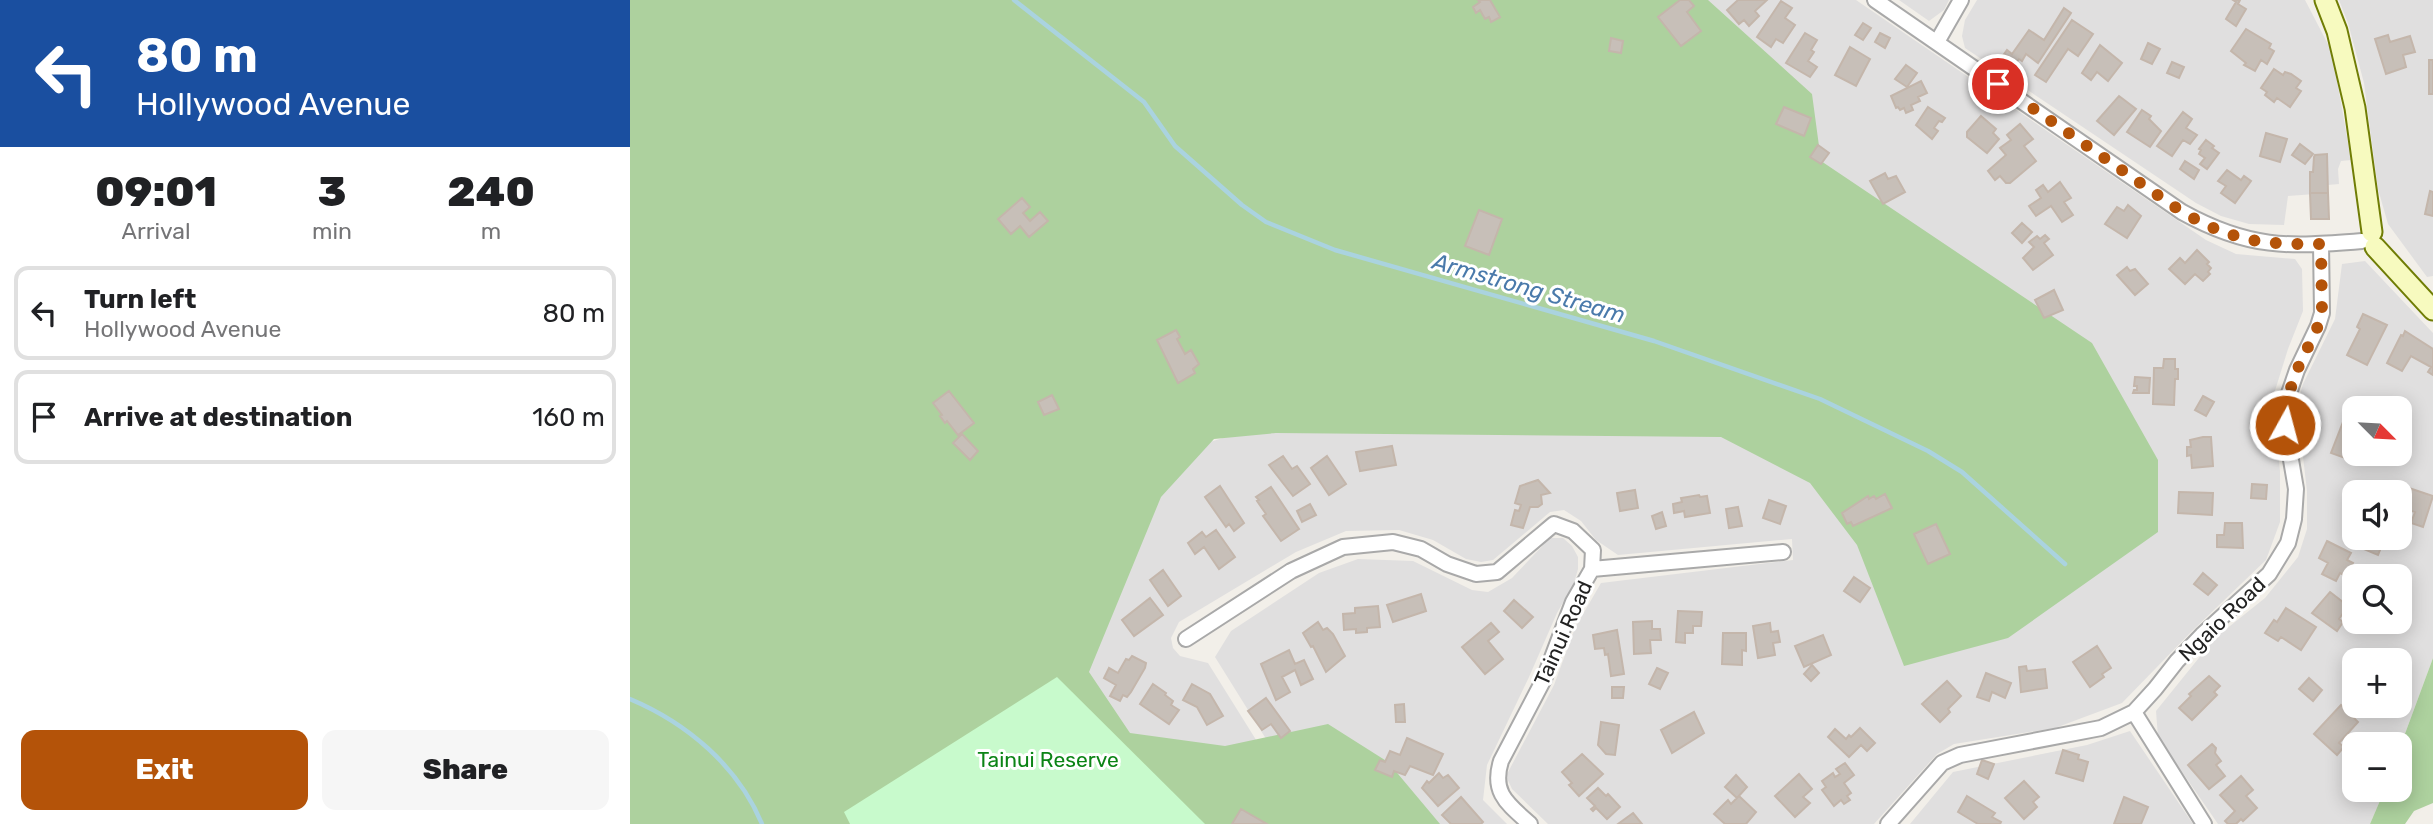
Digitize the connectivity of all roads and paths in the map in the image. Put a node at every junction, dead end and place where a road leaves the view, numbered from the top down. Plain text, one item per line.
1 (1875, 0) edge
2 (1961, 0) edge
3 (2325, 0) edge
4 (1937, 42) junction
5 (2370, 240) junction
6 (2321, 244) junction
7 (2432, 308) edge
8 (1783, 552) dead end
9 (1592, 569) junction
10 (1186, 639) dead end
11 (2134, 712) junction
12 (1530, 824) edge
13 (1888, 824) edge
14 (2204, 824) edge

1 - 4 street
2 - 4 street
3 - 5 street
4 - 6 street
5 - 6 street
5 - 7 street
6 - 11 street, Ngaio Road
8 - 9 street
9 - 10 street, Tainui Road
9 - 12 street, Tainui Road
11 - 13 street, Ngaio Road
11 - 14 street

